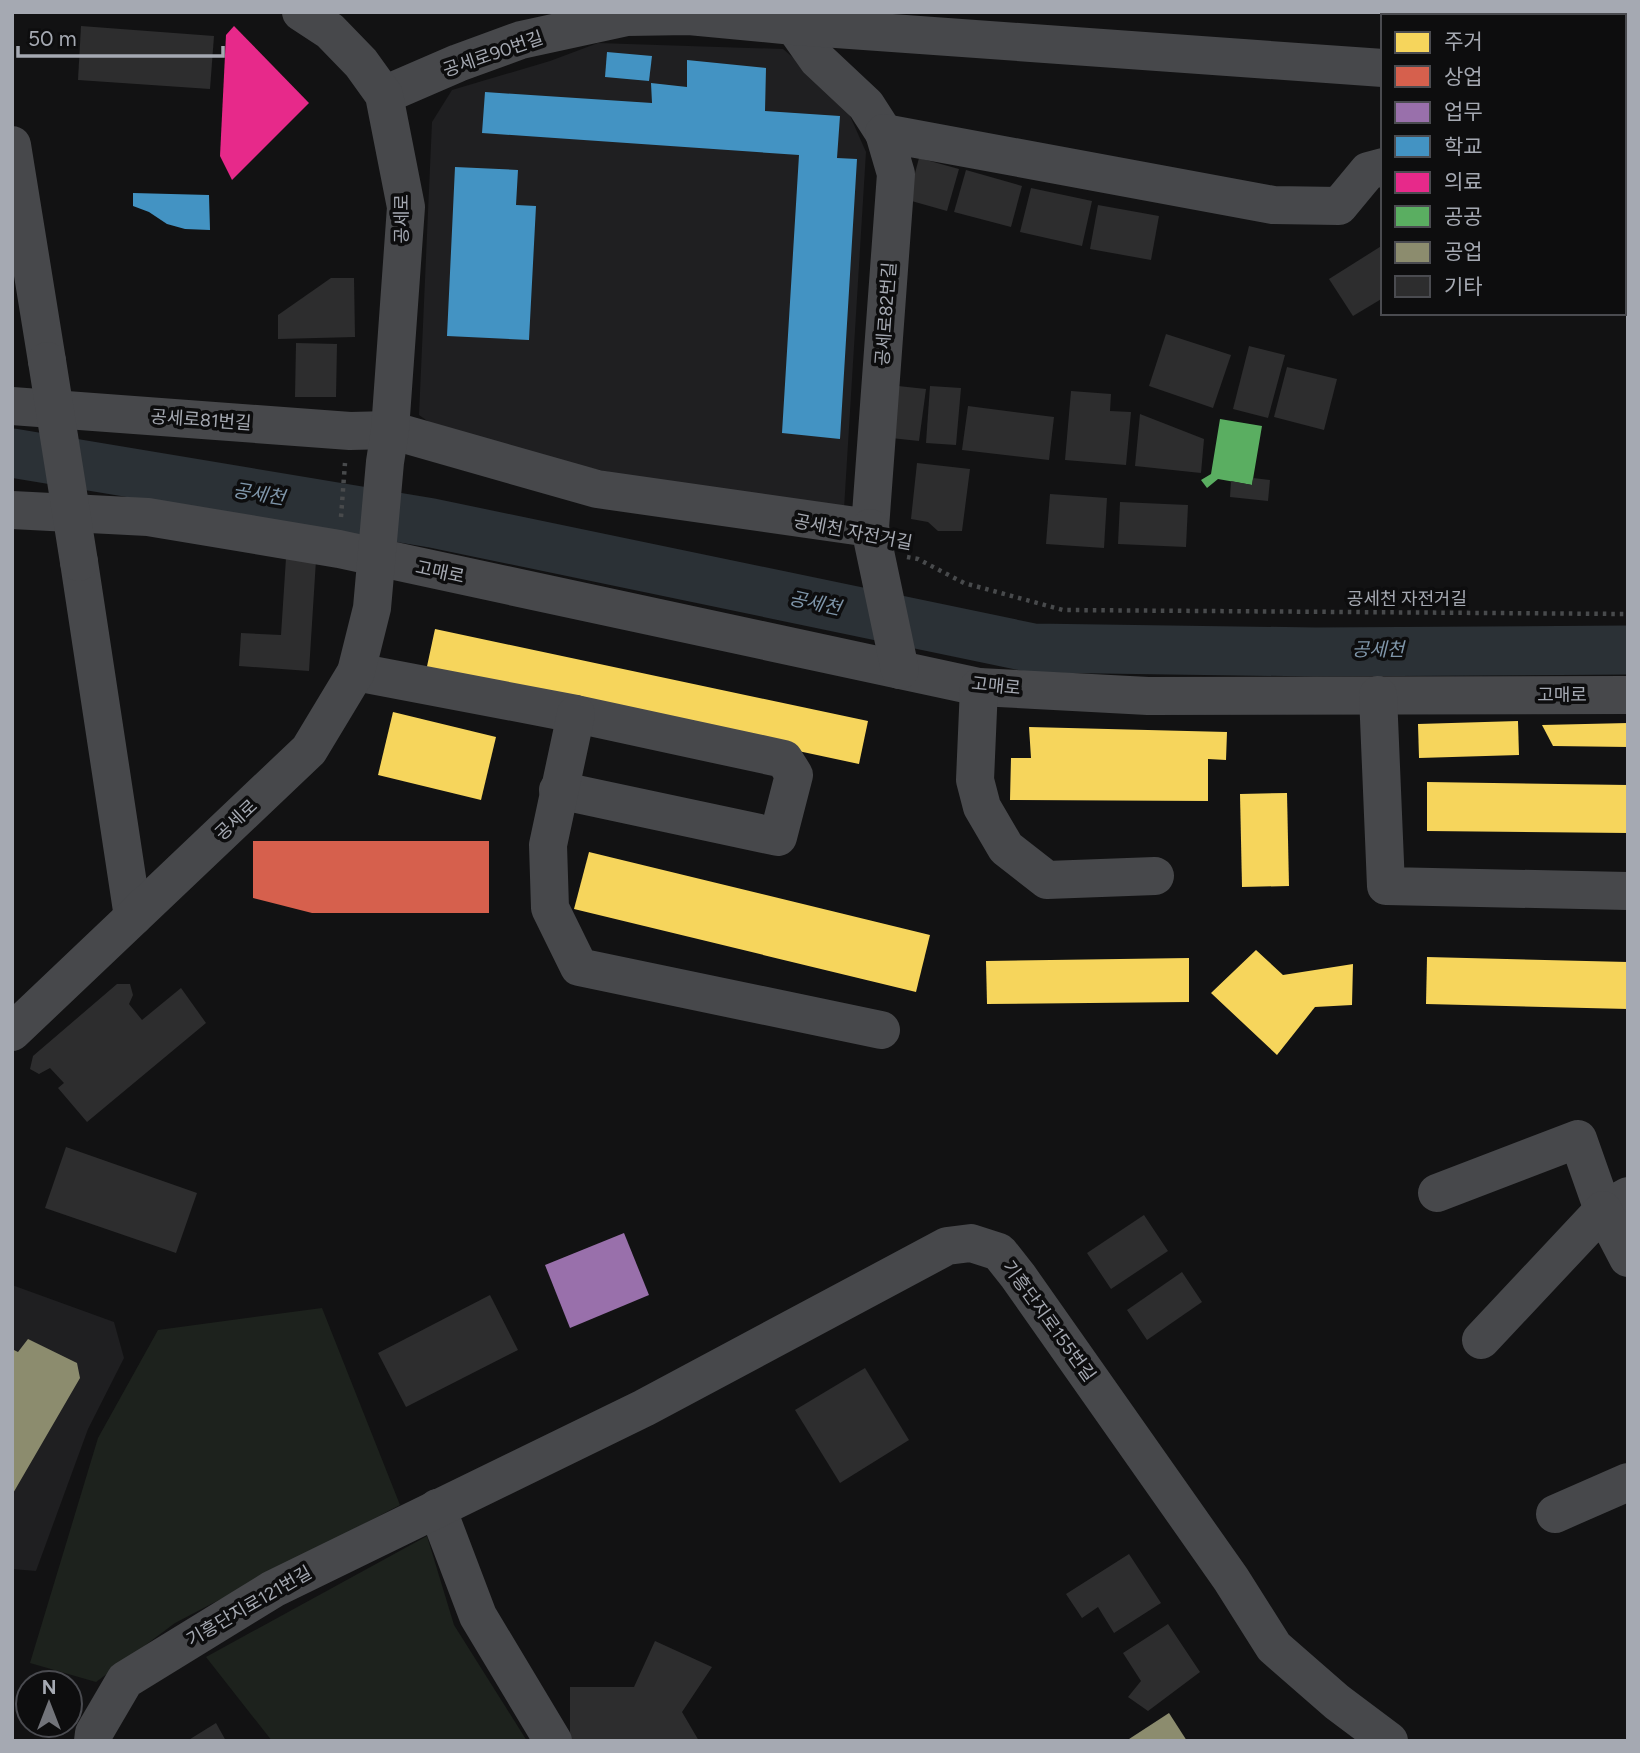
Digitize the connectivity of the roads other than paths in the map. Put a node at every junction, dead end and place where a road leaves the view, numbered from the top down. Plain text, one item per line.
1 (301, 12) edge
2 (587, 19) edge
3 (794, 26) junction
4 (1381, 68) edge
5 (384, 95) junction
6 (884, 133) junction
7 (12, 145) edge
8 (1381, 168) edge
9 (12, 406) edge
10 (388, 446) junction
11 (12, 510) edge
12 (870, 527) junction
13 (376, 558) junction
14 (900, 670) junction
15 (356, 673) junction
16 (979, 687) junction
17 (1378, 695) junction
18 (1628, 695) edge
19 (576, 714) junction
20 (558, 790) junction
21 (1155, 876) dead end
22 (1628, 891) edge
23 (133, 917) junction
24 (881, 1030) dead end
25 (12, 1032) edge
26 (1437, 1193) dead end
27 (1616, 1203) edge
28 (1628, 1258) edge
29 (1481, 1340) dead end
30 (1628, 1482) edge
31 (438, 1508) junction
32 (1555, 1514) dead end
33 (93, 1741) edge
34 (552, 1741) edge
35 (1389, 1741) edge

1 - 5 street, 공세로
2 - 3 street, 공세로90번길
2 - 5 street, 공세로90번길
3 - 4 street, 공세로90번길
3 - 6 street, 공세로82번길
5 - 10 street, 공세로
6 - 8 street
6 - 12 street, 공세로82번길
7 - 23 street, bridge
9 - 10 street, 공세로81번길
10 - 12 street
10 - 13 street, 공세로
11 - 13 street, 고매로
12 - 14 street, 공세로82번길, bridge
13 - 14 street, 고매로
13 - 15 street, 공세로
14 - 16 street, 고매로
15 - 19 street
15 - 23 street, 공세로
16 - 17 street, 고매로
16 - 21 street
17 - 18 street, 고매로
17 - 22 street
19 - 20 street
19 - 20 street
20 - 24 street
23 - 25 street, 공세로
26 - 27 street
27 - 28 street
27 - 29 street
30 - 32 street
31 - 33 street, 기흥단지로121번길
31 - 34 street
31 - 35 street, 기흥단지로155번길

